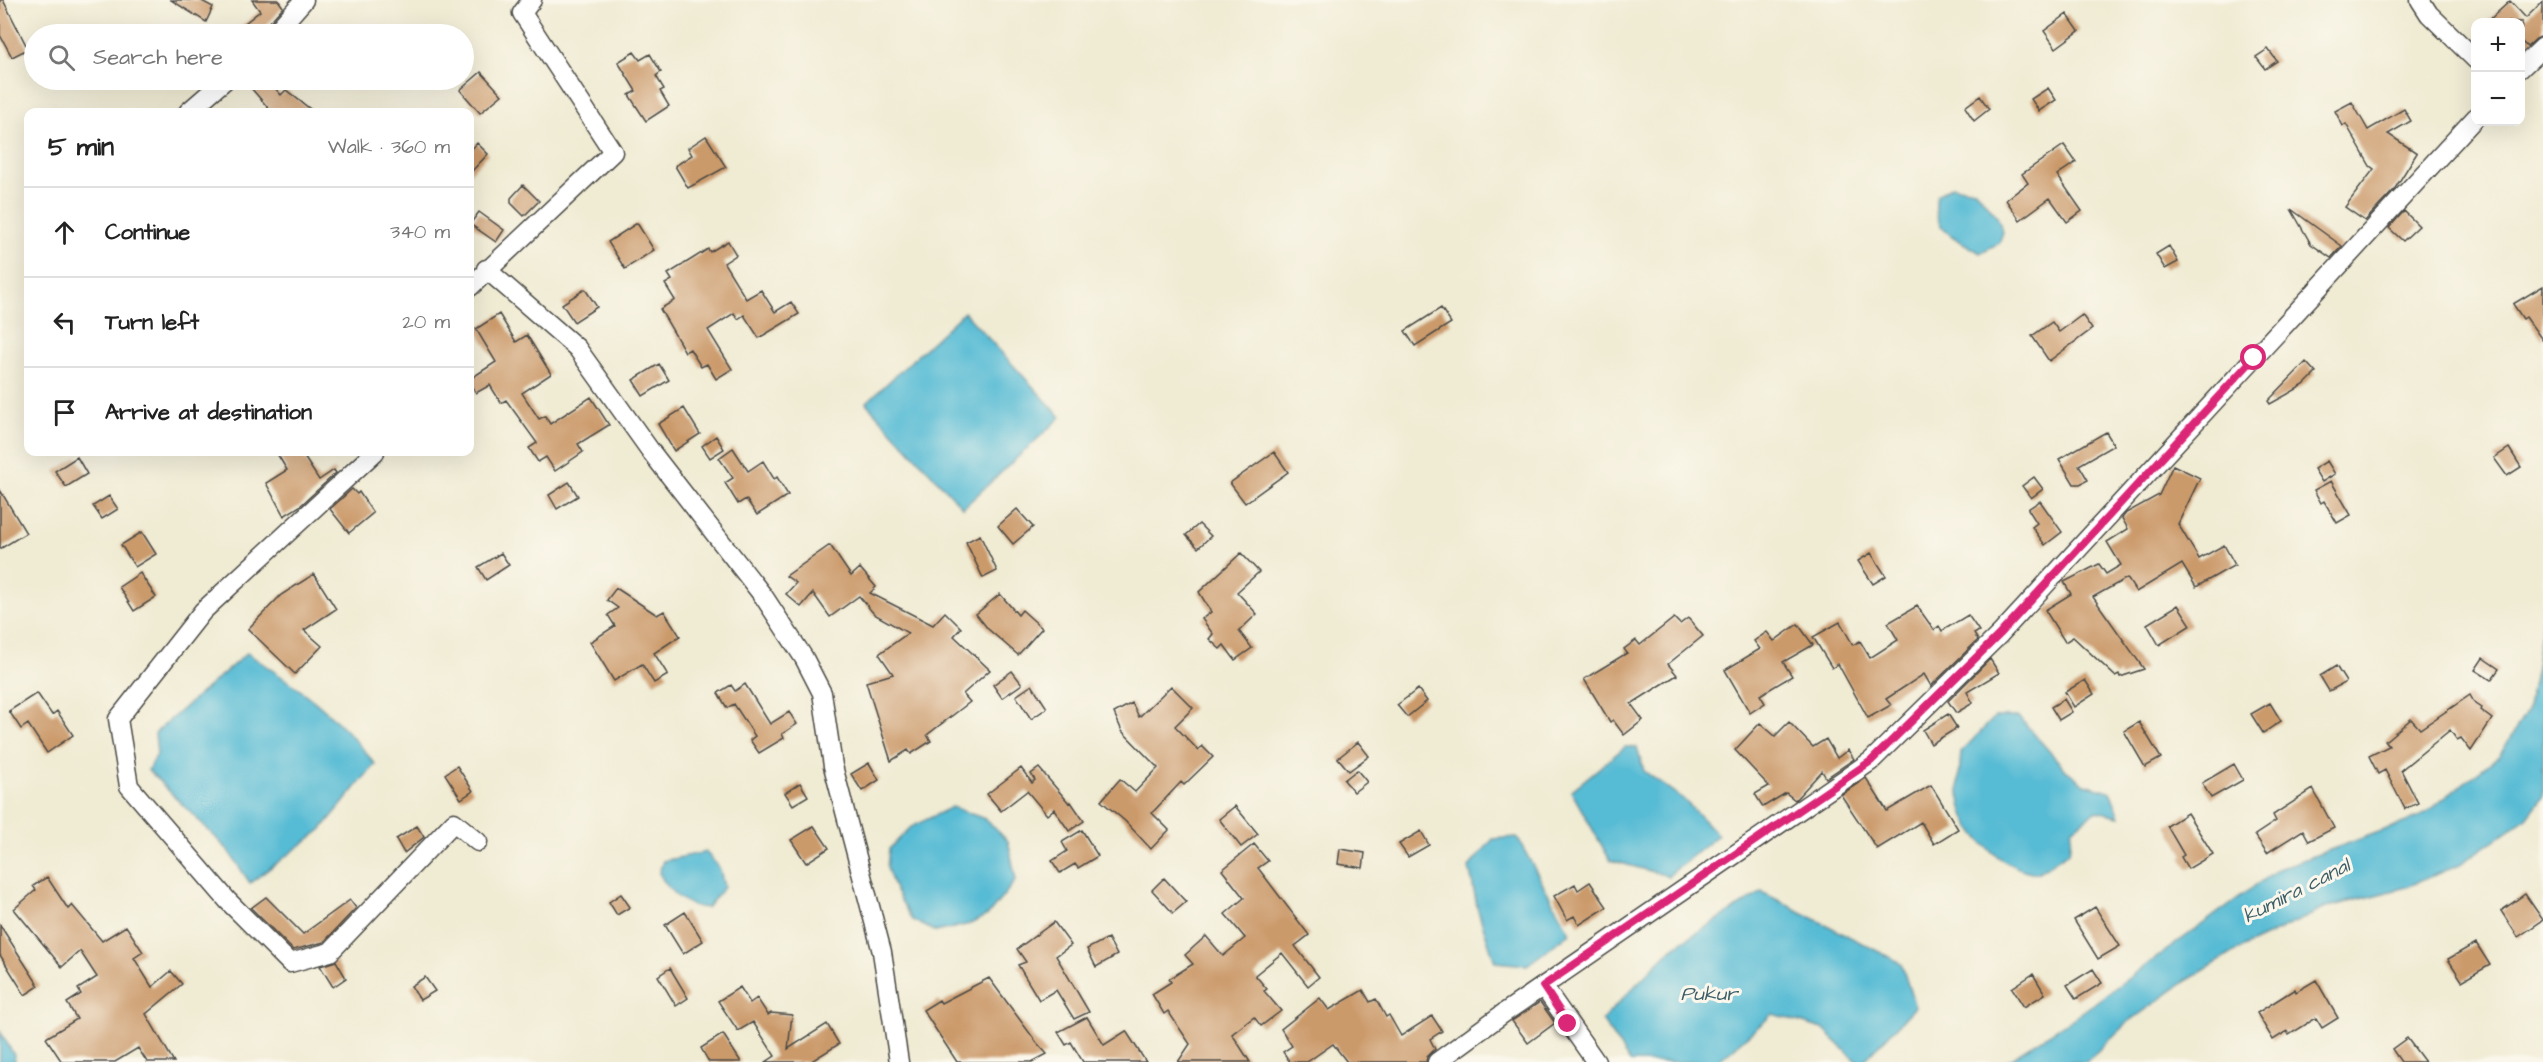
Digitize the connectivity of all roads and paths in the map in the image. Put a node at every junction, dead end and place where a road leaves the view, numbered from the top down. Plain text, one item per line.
1 (304, 0) edge
2 (532, 0) edge
3 (2420, 0) edge
4 (283, 24) edge
5 (2543, 47) edge
6 (2471, 56) edge
7 (2525, 64) edge
8 (213, 90) edge
9 (193, 108) edge
10 (2471, 121) edge
11 (486, 269) junction
12 (474, 282) edge
13 (371, 456) edge
14 (478, 842) dead end
15 (1543, 986) junction
16 (899, 1062) edge
17 (1437, 1062) edge
18 (1596, 1062) edge

1 - 4 street
2 - 11 street
3 - 6 street
5 - 7 street
8 - 9 street
10 - 15 street
11 - 12 street
11 - 16 street
13 - 14 street
15 - 17 street
15 - 18 street

